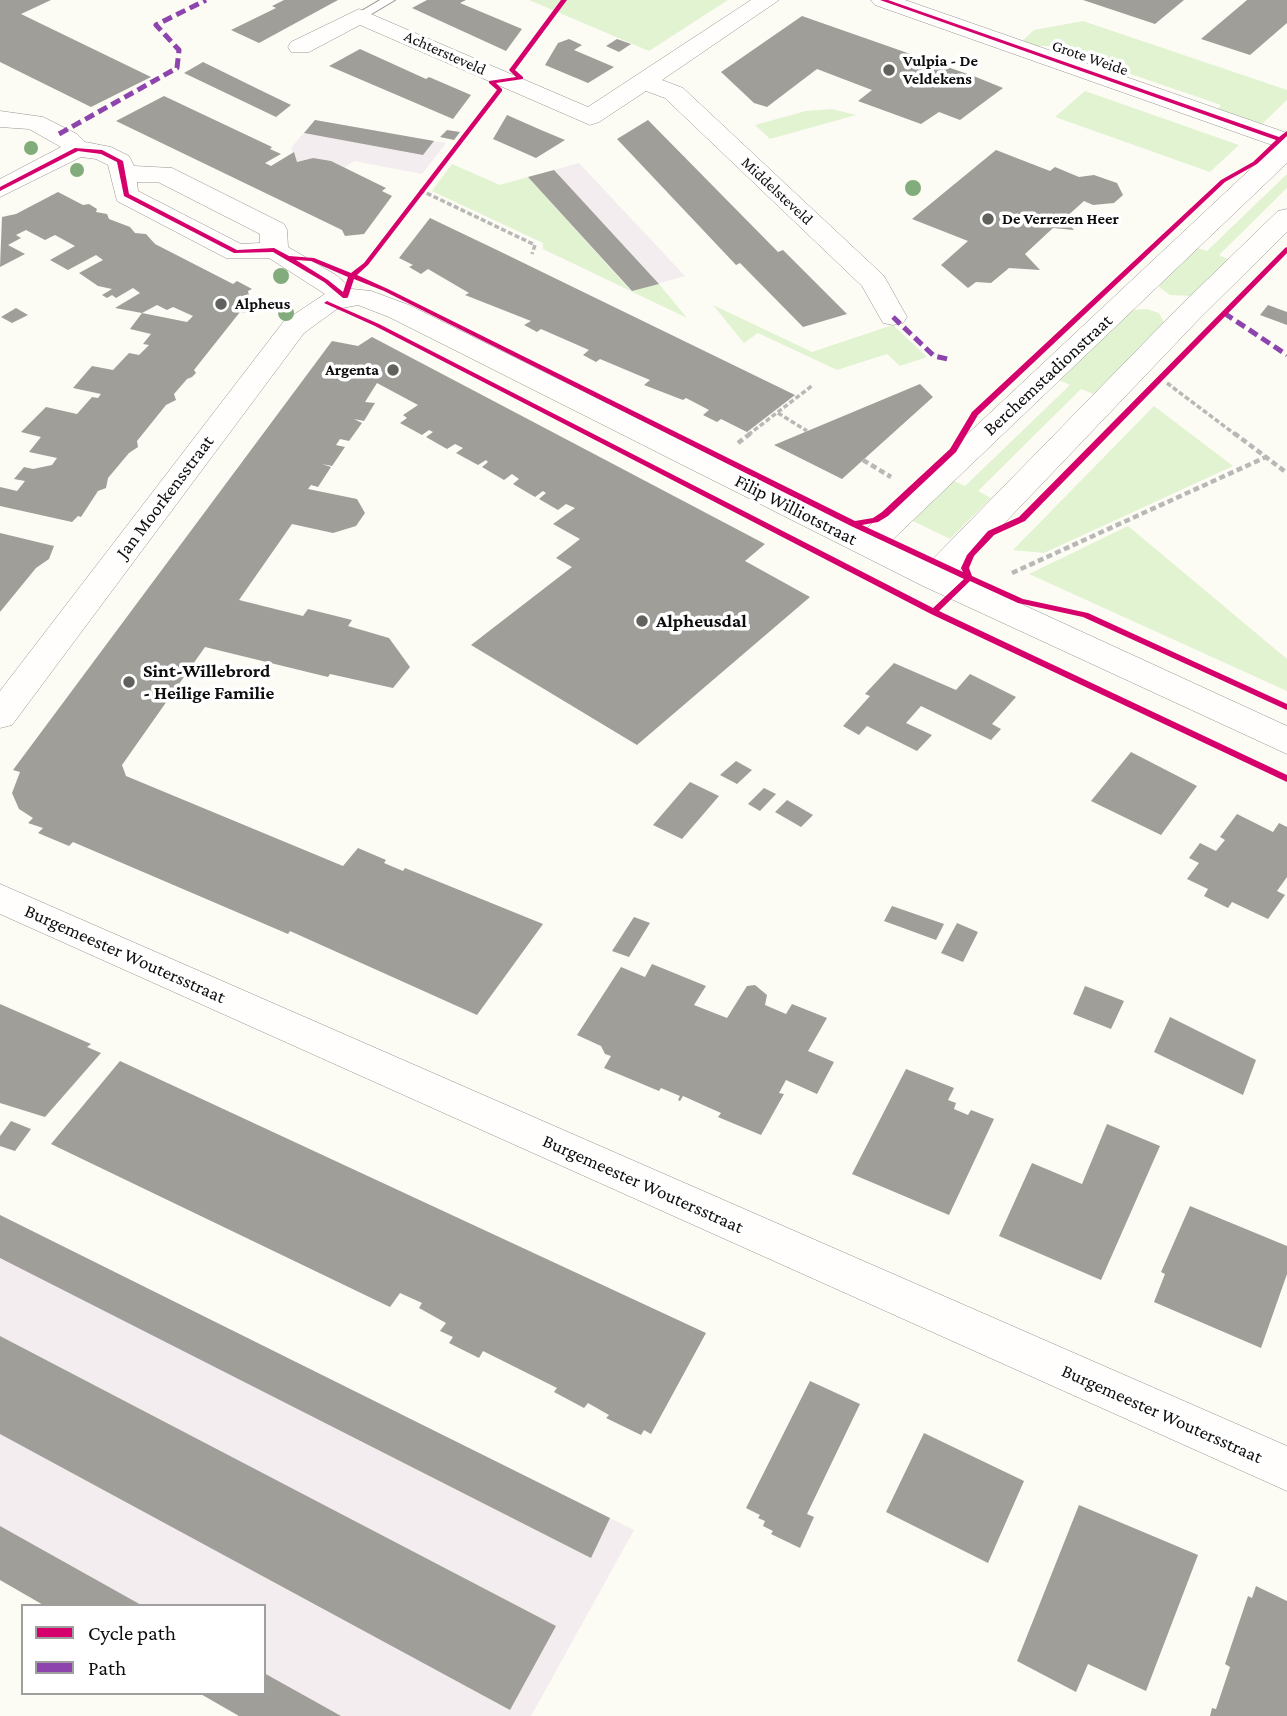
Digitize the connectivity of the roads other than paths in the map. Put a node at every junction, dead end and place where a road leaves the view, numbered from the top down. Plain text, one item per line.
1 (389, 0) edge
2 (766, 0) edge
3 (883, 0) edge
4 (359, 16) junction
5 (300, 47) dead end
6 (645, 82) junction
7 (8, 111) edge
8 (1287, 142) edge
9 (78, 149) junction
10 (1287, 149) edge
11 (124, 174) junction
12 (0, 189) edge
13 (1287, 217) edge
14 (274, 250) junction
15 (1137, 292) junction
16 (345, 297) junction
17 (1190, 312) junction
18 (893, 317) dead end
19 (867, 546) junction
20 (961, 582) junction
21 (0, 716) edge
22 (1287, 741) edge
23 (0, 898) edge
24 (1287, 1469) edge

1 - 4 lane
2 - 6 street, Achtersteveld
3 - 8 street, Grote Weide
4 - 5 street
4 - 6 street, Achtersteveld
6 - 18 street, Middelsteveld
7 - 9 street
9 - 11 street
9 - 12 street
10 - 15 street, Berchemstadionstraat
11 - 14 street
11 - 14 street
13 - 17 street
14 - 16 street
15 - 17 street
15 - 19 street, Berchemstadionstraat
16 - 19 street, Filip Williotstraat
16 - 21 street, Jan Moorkensstraat
17 - 20 street
19 - 20 street, Filip Williotstraat
20 - 22 street, Filip Williotstraat
23 - 24 street, Burgemeester Woutersstraat

